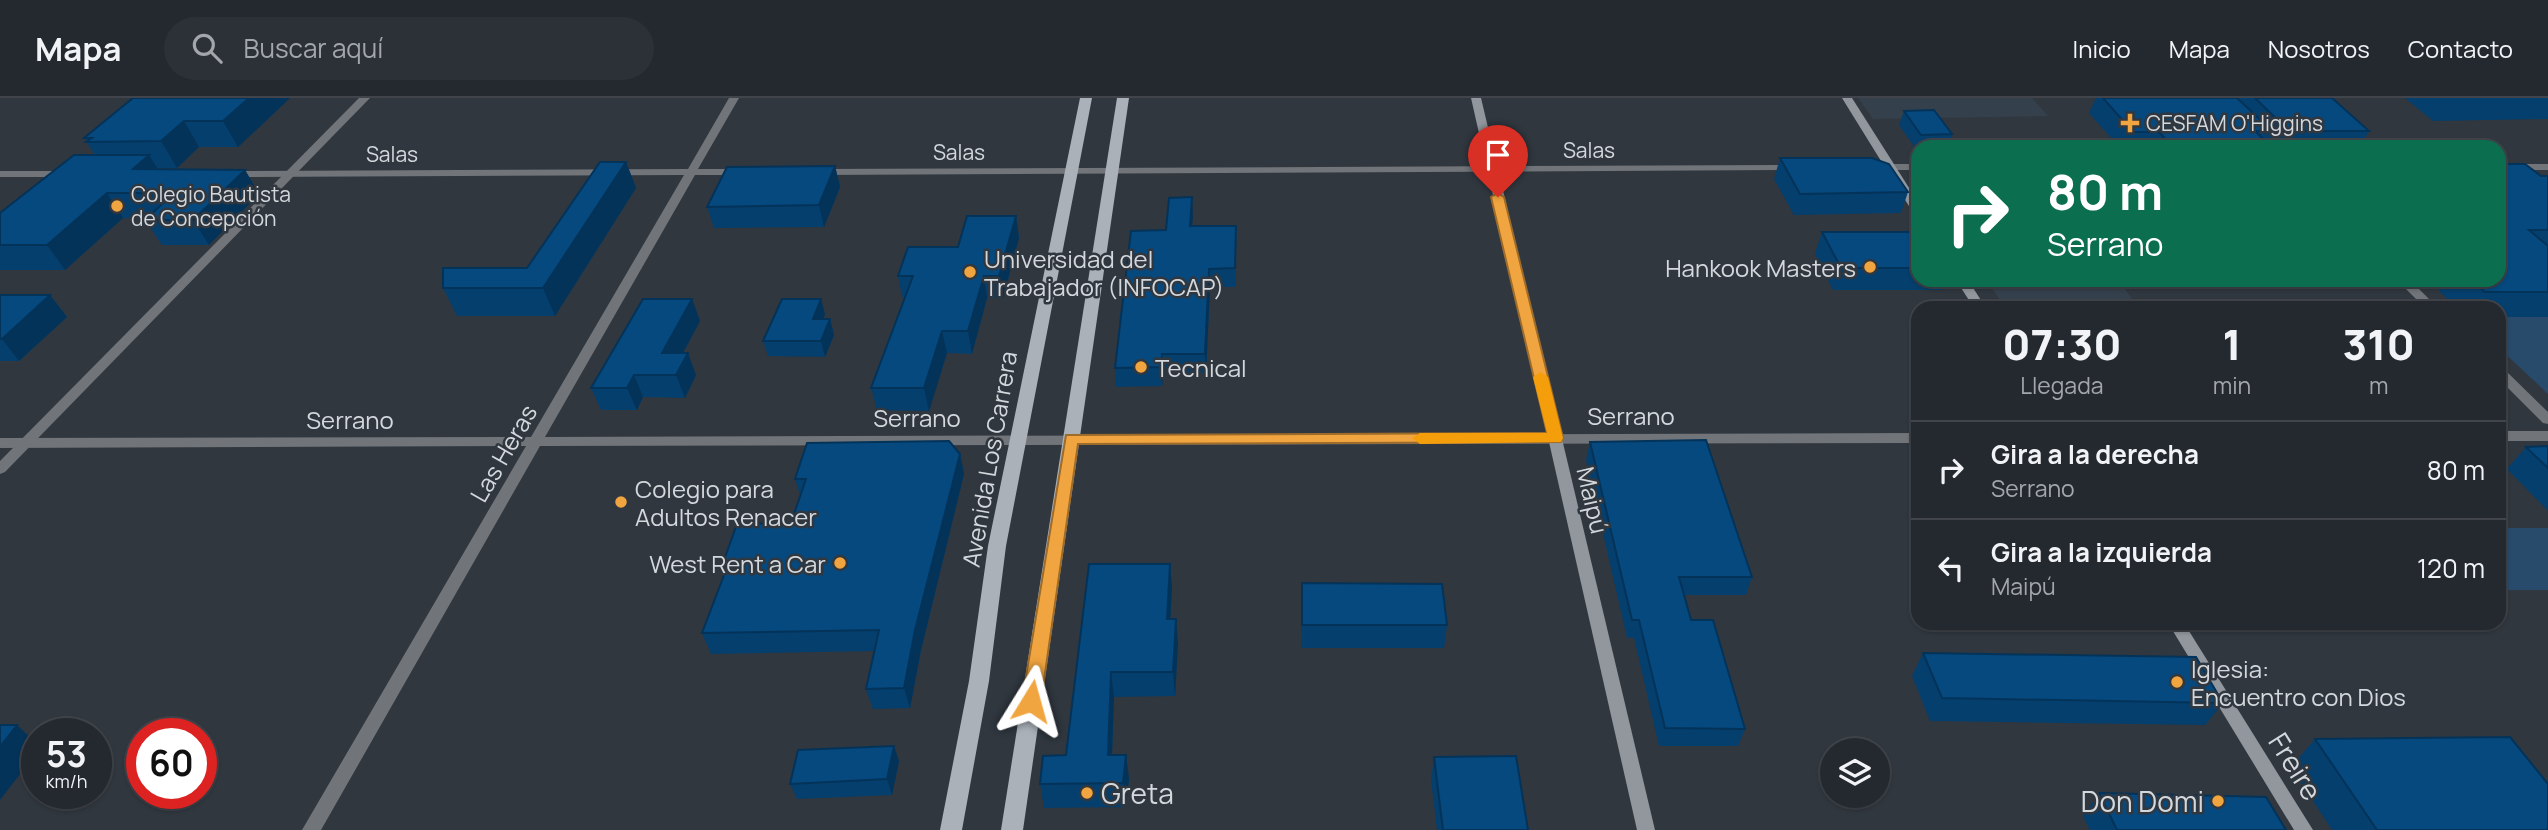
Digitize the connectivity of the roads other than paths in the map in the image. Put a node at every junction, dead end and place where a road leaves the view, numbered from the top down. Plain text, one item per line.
1 (365, 98) edge
2 (734, 98) edge
3 (1086, 98) edge
4 (1123, 98) edge
5 (1476, 98) edge
6 (1847, 98) edge
7 (2506, 166) edge
8 (1863, 167) edge
9 (1890, 167) junction
10 (1911, 167) edge
11 (2548, 167) edge
12 (1808, 168) edge
13 (1491, 170) junction
14 (1071, 171) junction
15 (1111, 171) junction
16 (691, 172) junction
17 (760, 172) edge
18 (800, 172) edge
19 (0, 174) edge
20 (81, 174) edge
21 (217, 174) edge
22 (291, 174) junction
23 (1911, 200) edge
24 (2410, 287) edge
25 (2425, 301) edge
26 (2506, 379) edge
27 (2548, 420) edge
28 (2506, 436) edge
29 (2548, 436) edge
30 (1556, 438) junction
31 (1911, 438) edge
32 (1071, 439) junction
33 (1017, 440) junction
34 (536, 441) junction
35 (0, 443) edge
36 (26, 443) junction
37 (0, 469) edge
38 (2180, 630) edge
39 (311, 830) edge
40 (951, 830) edge
41 (1012, 830) edge
42 (1646, 830) edge
43 (2304, 830) edge

1 - 22 street
2 - 16 street, Las Heras
3 - 14 main road, Avenida Los Carrera
4 - 15 main road
5 - 13 main road, Maipú
6 - 9 main road
7 - 11 street
8 - 9 street
9 - 10 street
9 - 23 main road
12 - 13 street, Salas
13 - 15 street, Salas
13 - 30 main road, Maipú
14 - 15 street, Salas
14 - 18 street, Salas
14 - 33 main road, Avenida Los Carrera
15 - 32 main road
16 - 17 street, Salas
16 - 22 street, Salas
16 - 34 street, Las Heras
19 - 20 street
21 - 22 street, Salas
22 - 36 street
24 - 25 street
26 - 27 street
28 - 29 street
30 - 31 street, Serrano
30 - 32 street, Serrano
30 - 42 main road, Maipú
32 - 33 street, Serrano
32 - 41 main road
33 - 34 street, Serrano
33 - 40 main road, Avenida Los Carrera
34 - 36 street, Serrano
34 - 39 street, Las Heras
35 - 36 street, Serrano
36 - 37 street
38 - 43 main road, Freire

